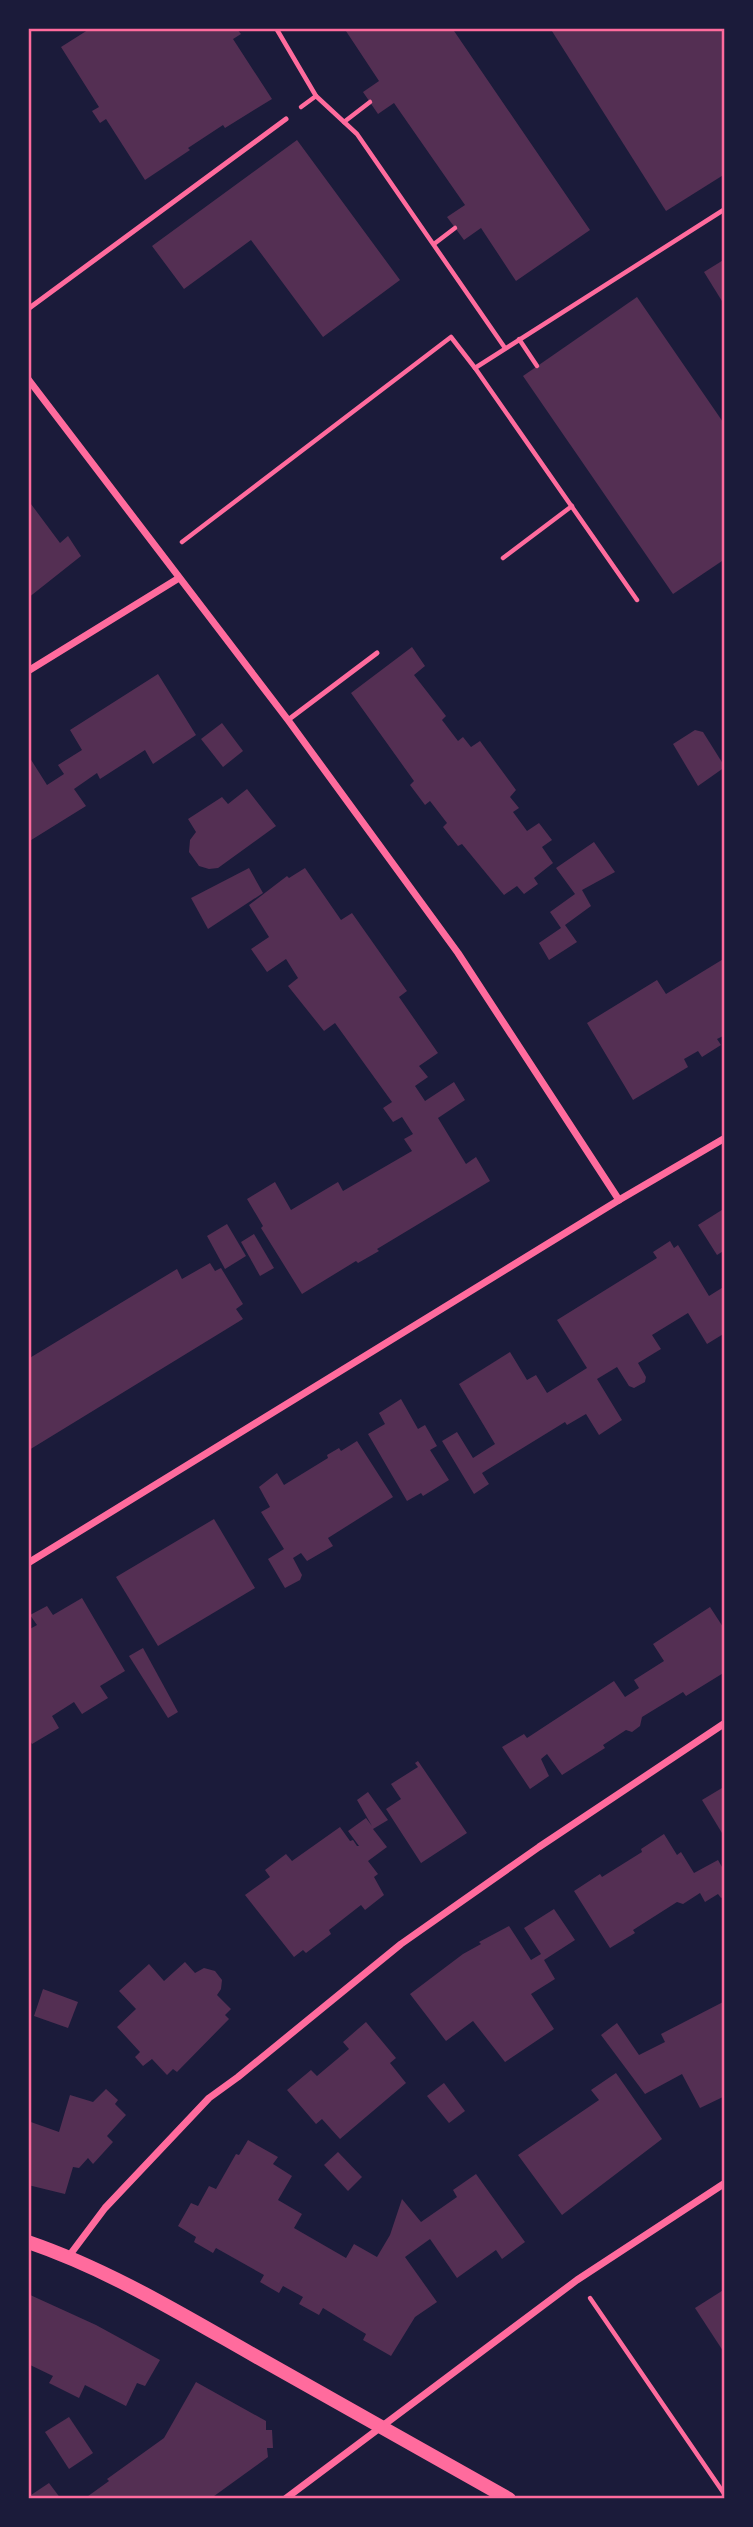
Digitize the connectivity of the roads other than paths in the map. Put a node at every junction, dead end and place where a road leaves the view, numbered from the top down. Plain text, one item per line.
1 (286, 118) road end
2 (28, 309) edge
3 (28, 379) edge
4 (179, 578) junction
5 (377, 653) dead end
6 (28, 671) edge
7 (288, 720) junction
8 (725, 1138) edge
9 (619, 1200) junction
10 (28, 1563) edge
11 (725, 1723) edge
12 (725, 2183) edge
13 (28, 2242) edge
14 (69, 2256) junction
15 (383, 2427) junction
16 (285, 2499) edge
17 (509, 2499) edge

1 - 2 lane
3 - 4 street
4 - 6 street
4 - 7 street
5 - 7 lane
7 - 9 street
8 - 9 street
9 - 10 street
11 - 14 street
12 - 15 street
13 - 14 main road
14 - 15 main road
15 - 16 street
15 - 17 main road

